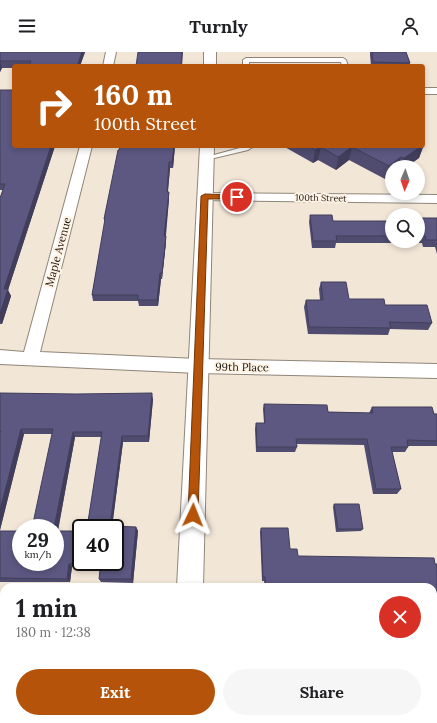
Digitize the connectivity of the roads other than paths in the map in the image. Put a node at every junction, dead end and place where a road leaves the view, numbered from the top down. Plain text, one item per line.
1 (112, 52) edge
2 (210, 52) edge
3 (109, 64) edge
4 (210, 64) edge
5 (246, 64) edge
6 (344, 64) edge
7 (425, 91) edge
8 (437, 91) edge
9 (85, 148) edge
10 (248, 148) edge
11 (207, 152) edge
12 (205, 196) junction
13 (437, 200) edge
14 (0, 358) edge
15 (30, 358) junction
16 (198, 366) junction
17 (437, 371) edge
18 (190, 583) edge

1 - 3 street
2 - 4 street
5 - 6 lane
7 - 8 street
9 - 15 street, Maple Avenue
10 - 11 lane
11 - 12 street
12 - 13 street, 100th Street
12 - 16 street
14 - 15 street, 99th Place
15 - 16 street, 99th Place
16 - 17 street, 99th Place
16 - 18 street

